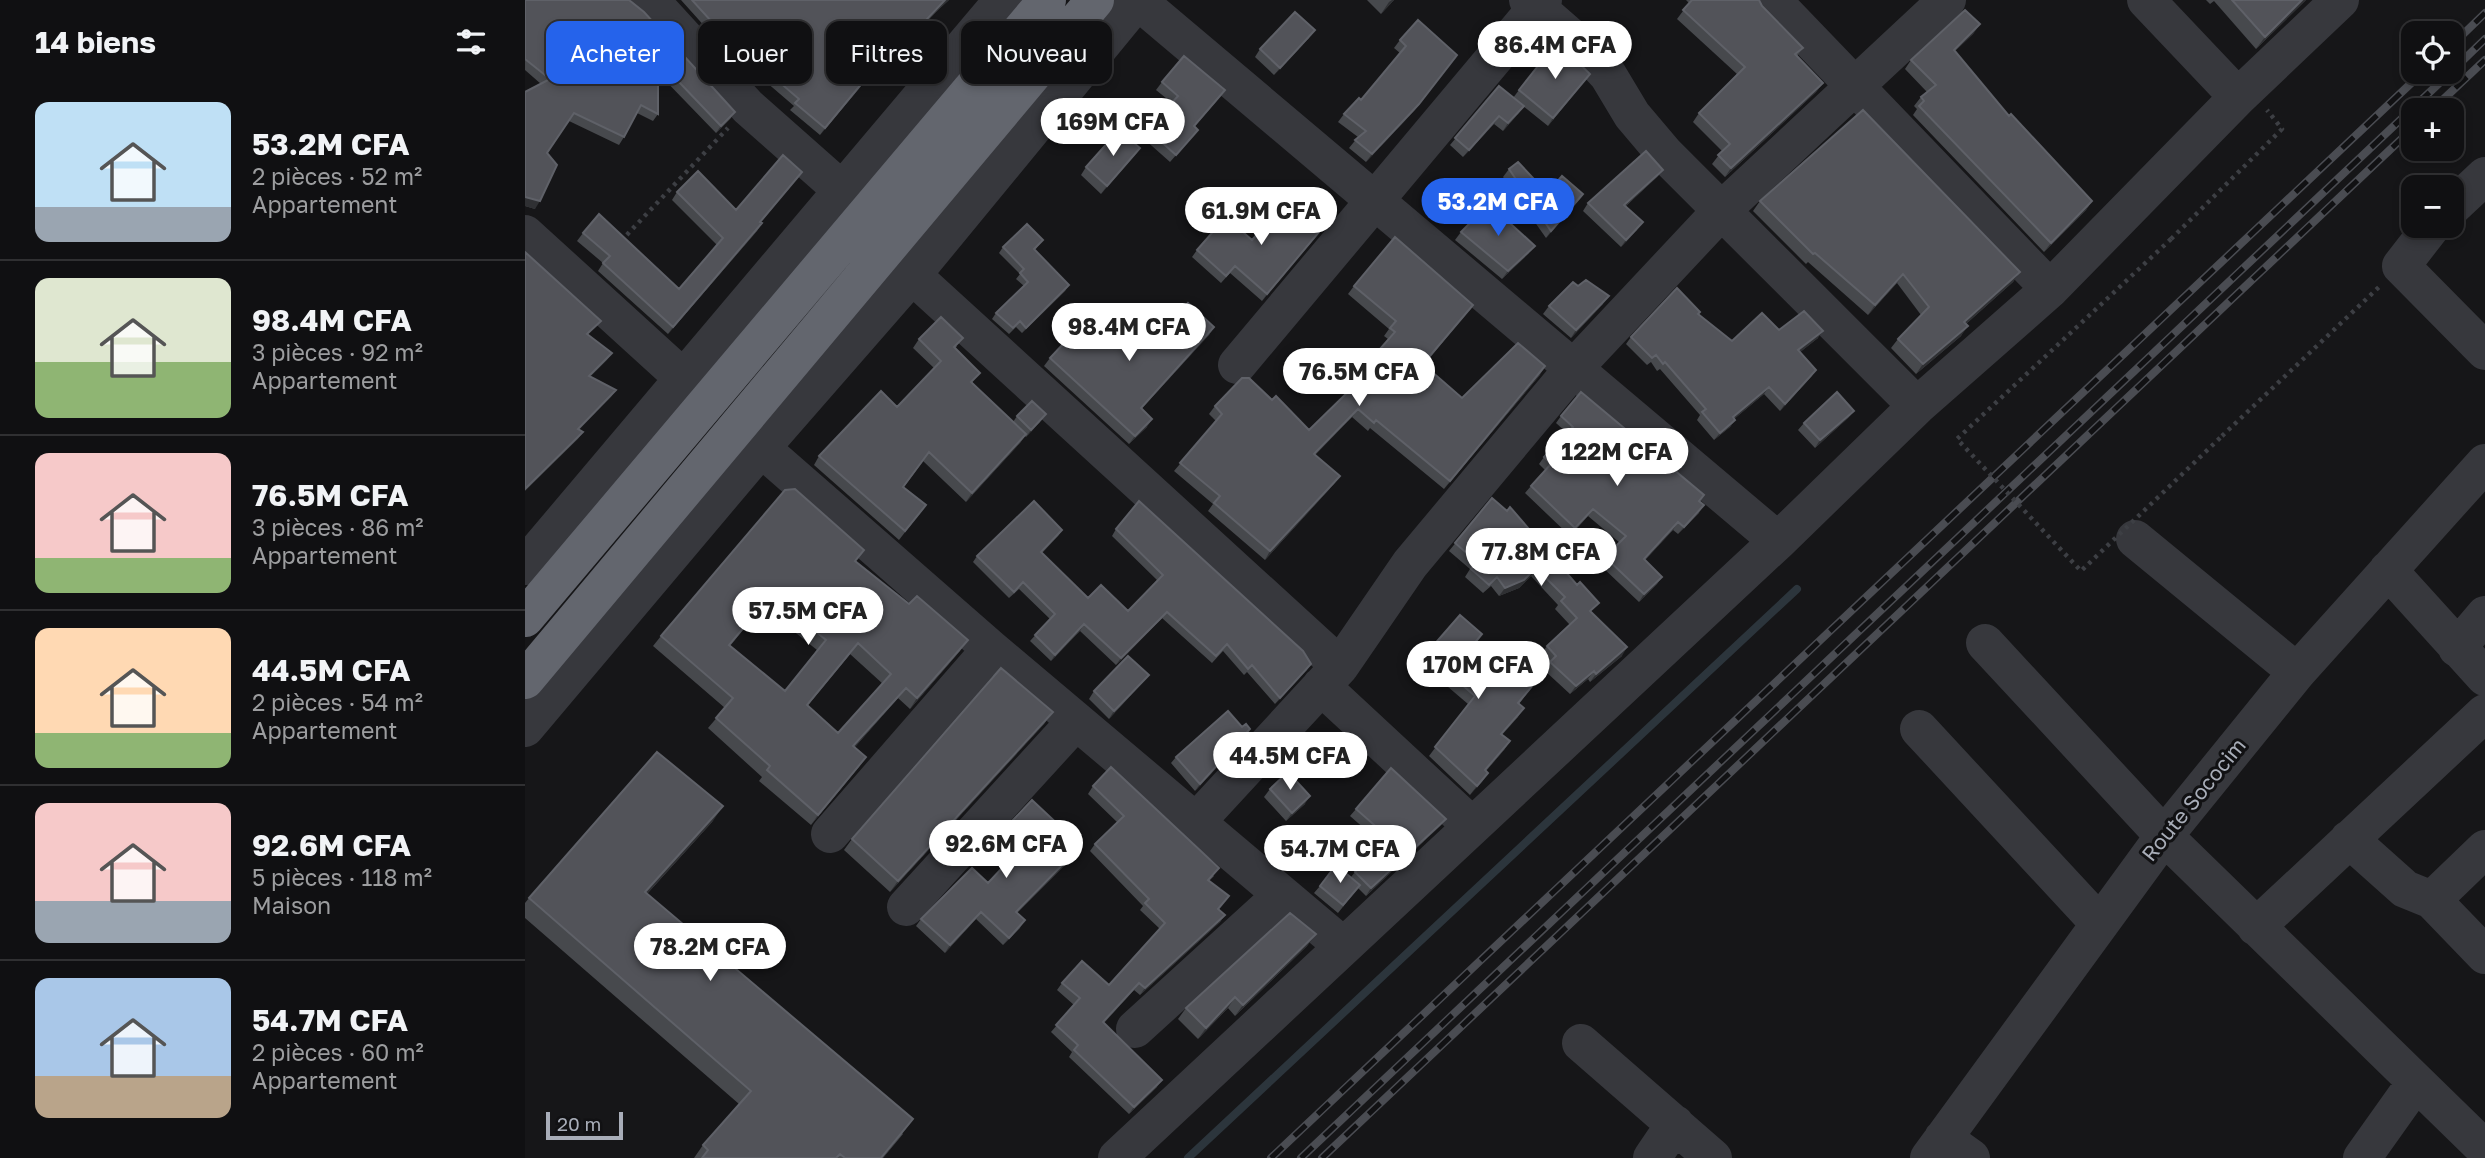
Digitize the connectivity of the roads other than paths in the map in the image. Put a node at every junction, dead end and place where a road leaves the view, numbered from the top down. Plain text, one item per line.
1 (650, 0) edge
2 (1003, 0) edge
3 (1047, 0) edge
4 (1095, 0) edge
5 (1138, 0) edge
6 (1772, 0) edge
7 (1947, 0) edge
8 (2146, 0) edge
9 (2340, 0) edge
10 (1536, 2) edge
11 (1853, 84) junction
12 (2243, 92) junction
13 (2485, 176) edge
14 (2464, 196) edge
15 (854, 201) junction
16 (1373, 202) junction
17 (1722, 210) junction
18 (525, 234) edge
19 (2423, 238) edge
20 (912, 275) junction
21 (2050, 289) junction
22 (2485, 351) edge
23 (1237, 365) dead end
24 (1572, 370) junction
25 (682, 377) junction
26 (1917, 406) junction
27 (761, 447) junction
28 (2485, 463) edge
29 (2135, 539) dead end
30 (1778, 541) junction
31 (528, 556) edge
32 (2388, 570) junction
33 (2485, 615) edge
34 (525, 618) edge
35 (1985, 643) dead end
36 (2457, 648) junction
37 (991, 649) junction
38 (2297, 672) junction
39 (1330, 676) junction
40 (2485, 677) edge
41 (525, 680) edge
42 (2485, 713) edge
43 (1076, 721) junction
44 (525, 728) edge
45 (1919, 729) dead end
46 (1196, 822) junction
47 (1472, 826) junction
48 (830, 834) dead end
49 (2164, 835) junction
50 (2349, 839) junction
51 (2485, 849) edge
52 (1282, 895) junction
53 (2432, 900) junction
54 (907, 907) dead end
55 (2099, 923) junction
56 (2256, 927) junction
57 (1343, 946) junction
58 (2485, 955) edge
59 (1135, 1029) dead end
60 (1581, 1043) dead end
61 (2416, 1082) junction
62 (1675, 1124) junction
63 (2485, 1149) edge
64 (1948, 1151) edge
65 (1117, 1158) edge
66 (1652, 1158) edge
67 (1713, 1158) edge
68 (2362, 1158) edge

1 - 15 street
2 - 15 street
3 - 15 highway
4 - 41 highway
5 - 16 street
5 - 20 street
6 - 11 street
7 - 11 street
8 - 12 street
9 - 12 street
10 - 16 street
10 - 17 street
11 - 17 street
11 - 21 street
12 - 21 street
13 - 14 street
15 - 25 street
15 - 34 highway
16 - 23 street
16 - 24 street
17 - 24 street
17 - 26 street
18 - 25 street
19 - 22 street
20 - 27 street
20 - 39 street
21 - 26 street
24 - 30 street
24 - 39 street
25 - 31 street
26 - 30 street
27 - 37 street
27 - 44 street
28 - 32 street, Route Sococim
29 - 38 street
30 - 47 street
32 - 36 street
32 - 38 street, Route Sococim
33 - 36 street
35 - 49 street
36 - 40 street
37 - 43 street
37 - 48 street
38 - 49 street, Route Sococim
39 - 46 street
39 - 47 street
42 - 50 street
43 - 46 street
43 - 54 street
45 - 55 street
46 - 52 street
47 - 57 street
49 - 55 street, Route Sococim
49 - 56 street
50 - 53 street
50 - 56 street
51 - 53 street
52 - 57 street
52 - 59 street
53 - 58 street
55 - 64 street, Route Sococim
56 - 61 street
57 - 65 street
60 - 62 street
61 - 63 street
61 - 68 street
62 - 66 street
62 - 67 street

